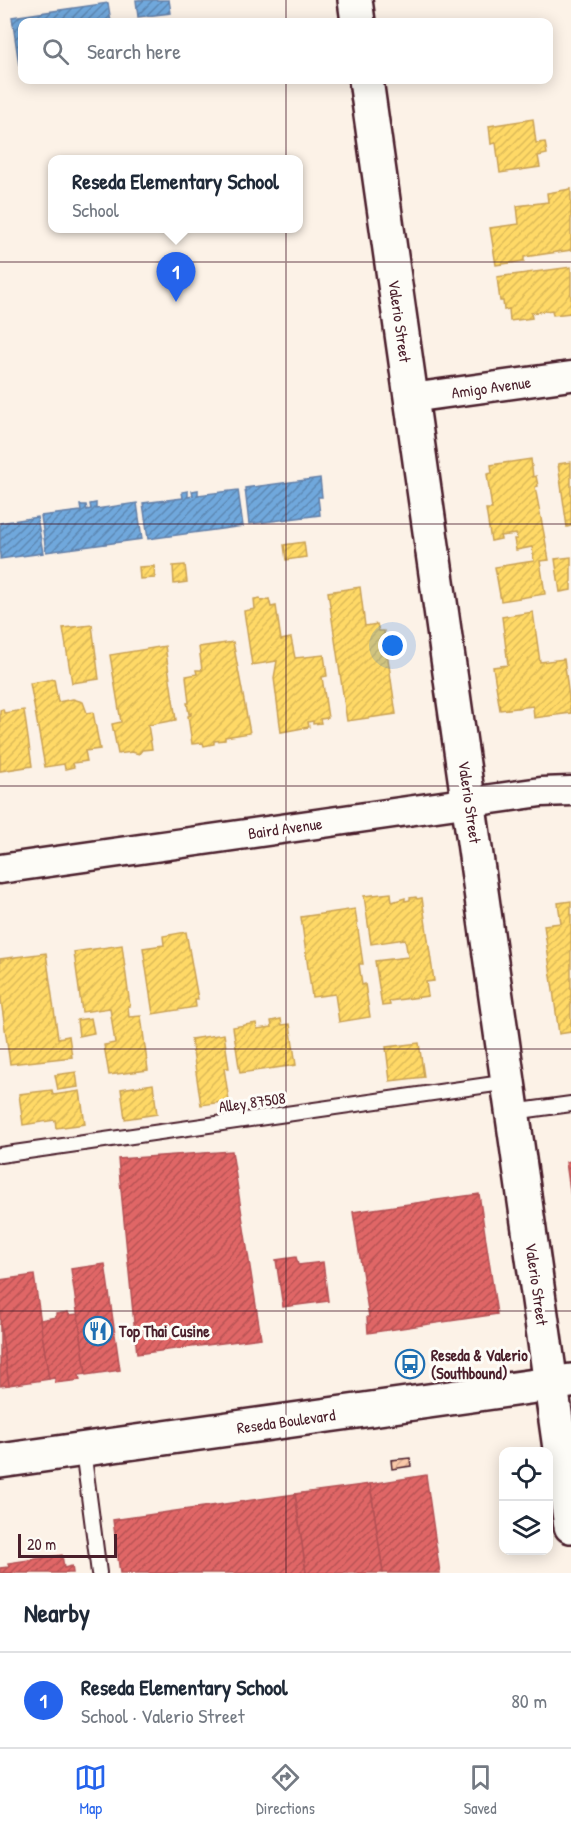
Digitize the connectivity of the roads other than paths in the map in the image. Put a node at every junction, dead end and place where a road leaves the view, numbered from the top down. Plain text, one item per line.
1 (355, 0) edge
2 (357, 18) edge
3 (367, 84) edge
4 (571, 376) edge
5 (411, 398) junction
6 (571, 791) edge
7 (470, 802) junction
8 (0, 869) edge
9 (511, 1097) junction
10 (571, 1104) edge
11 (0, 1155) edge
12 (561, 1382) edge
13 (83, 1450) junction
14 (0, 1461) edge
15 (571, 1526) edge
16 (99, 1573) edge

1 - 2 street
3 - 5 street, Valerio Street
4 - 5 street, Amigo Avenue
5 - 7 street, Valerio Street
6 - 7 street, Baird Avenue
7 - 8 street, Baird Avenue
7 - 9 street, Valerio Street
9 - 10 lane, Alley 87508
9 - 11 lane, Alley 87508
9 - 12 street, Valerio Street
12 - 13 street, Reseda Boulevard
12 - 15 street, Valerio Street
13 - 14 street, Reseda Boulevard
13 - 16 lane

